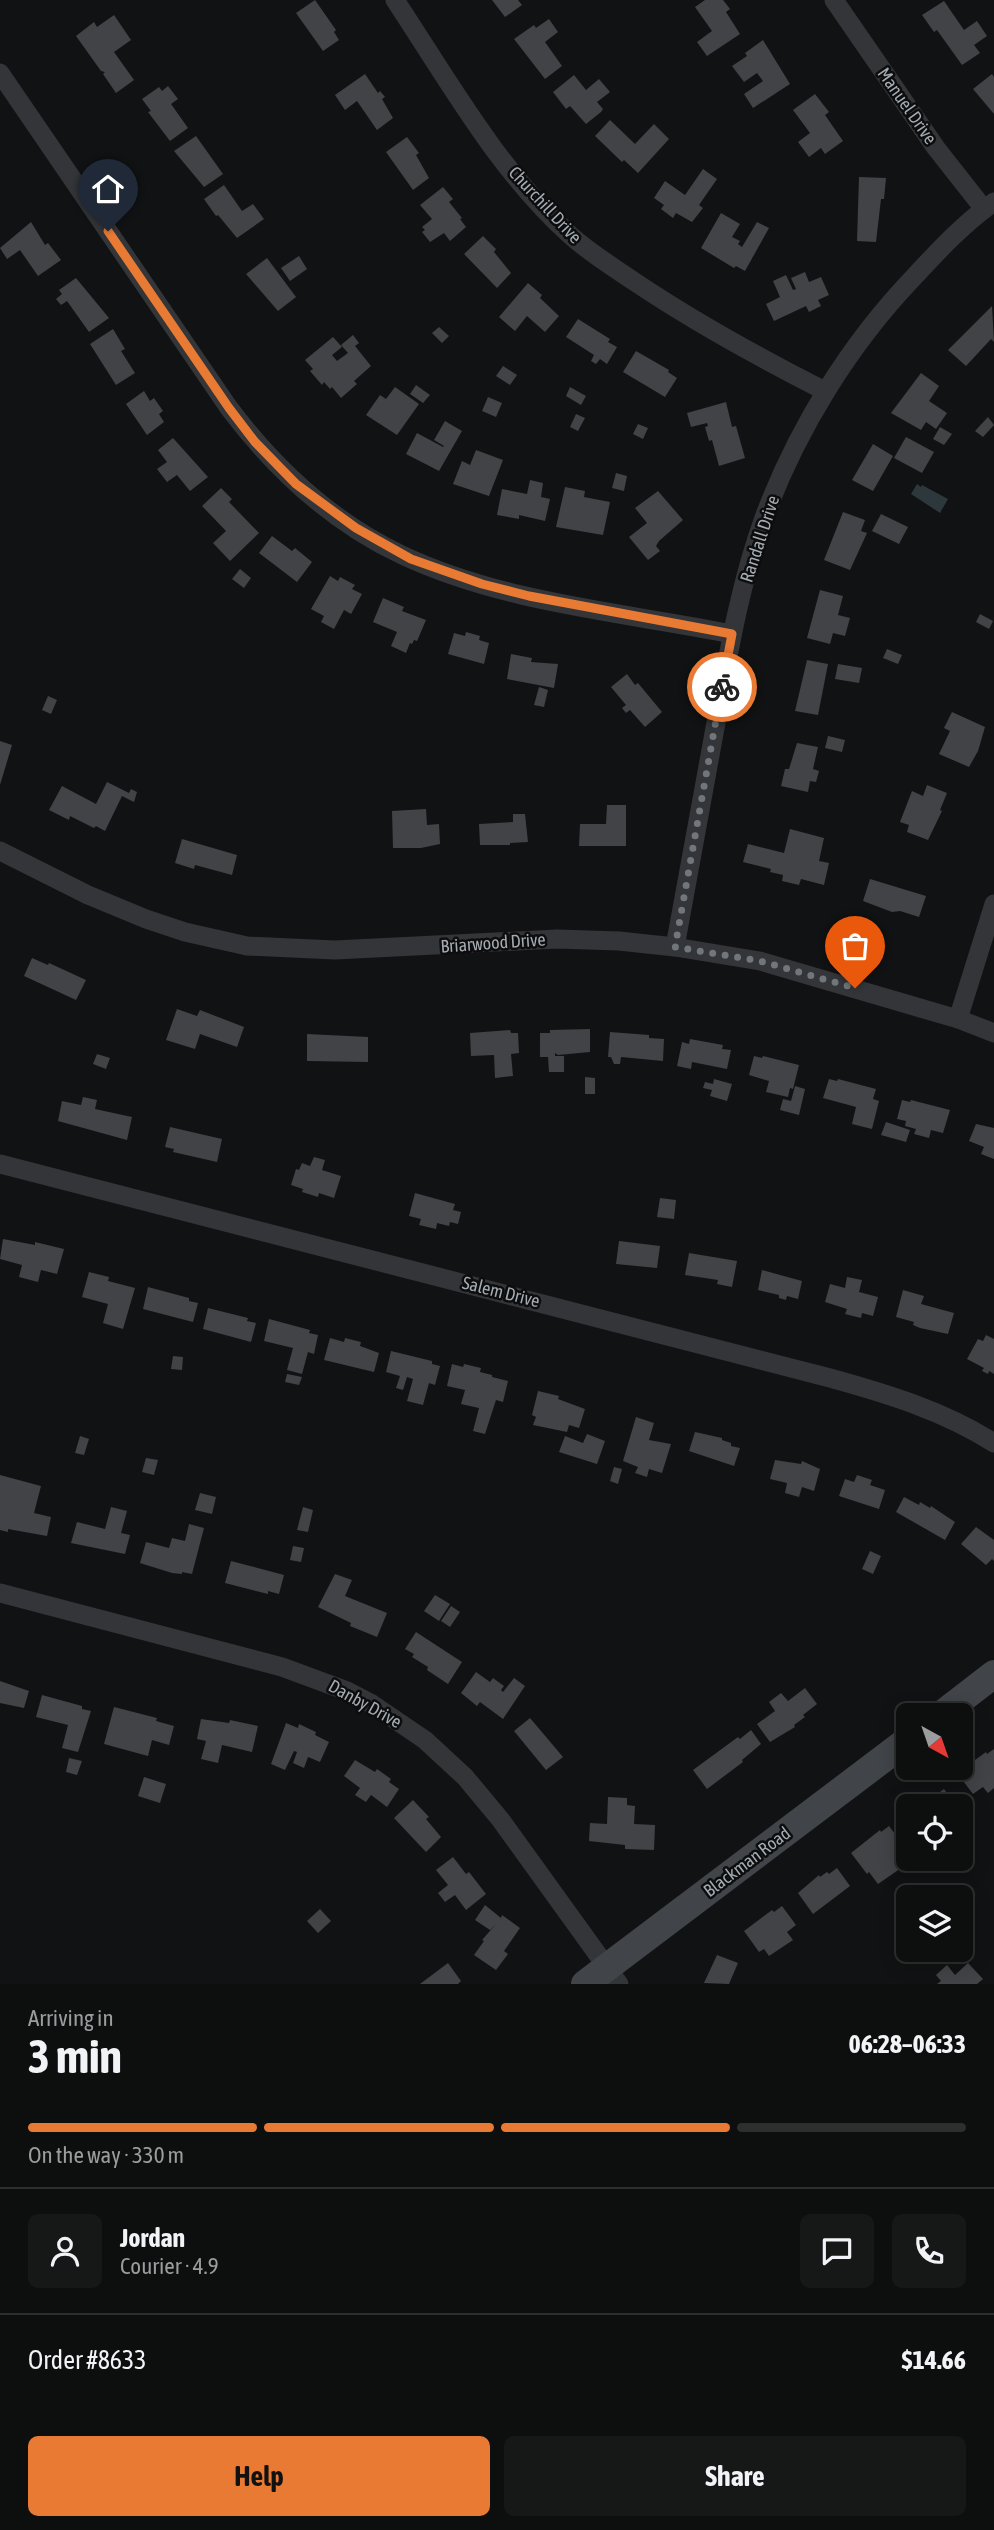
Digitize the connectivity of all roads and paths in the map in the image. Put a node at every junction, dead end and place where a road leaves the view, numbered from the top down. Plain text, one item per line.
1 (395, 0) edge
2 (834, 0) edge
3 (0, 73) edge
4 (989, 205) edge
5 (825, 391) junction
6 (732, 634) junction
7 (0, 850) edge
8 (994, 904) edge
9 (675, 947) junction
10 (958, 1019) junction
11 (994, 1033) edge
12 (0, 1164) edge
13 (994, 1443) edge
14 (0, 1593) edge
15 (994, 1674) edge
16 (957, 1703) edge
17 (896, 1749) edge
18 (604, 1978) edge

1 - 5 street, Churchill Drive
2 - 4 street, Manuel Drive
3 - 6 street
4 - 5 street, Randall Drive
5 - 6 street, Randall Drive
6 - 9 street, Randall Drive
7 - 9 street, Briarwood Drive
8 - 10 street
9 - 10 street, Briarwood Drive
10 - 11 street, Briarwood Drive
12 - 13 street, Salem Drive
14 - 18 street, Danby Drive
15 - 16 street
17 - 18 street, Blackman Road

